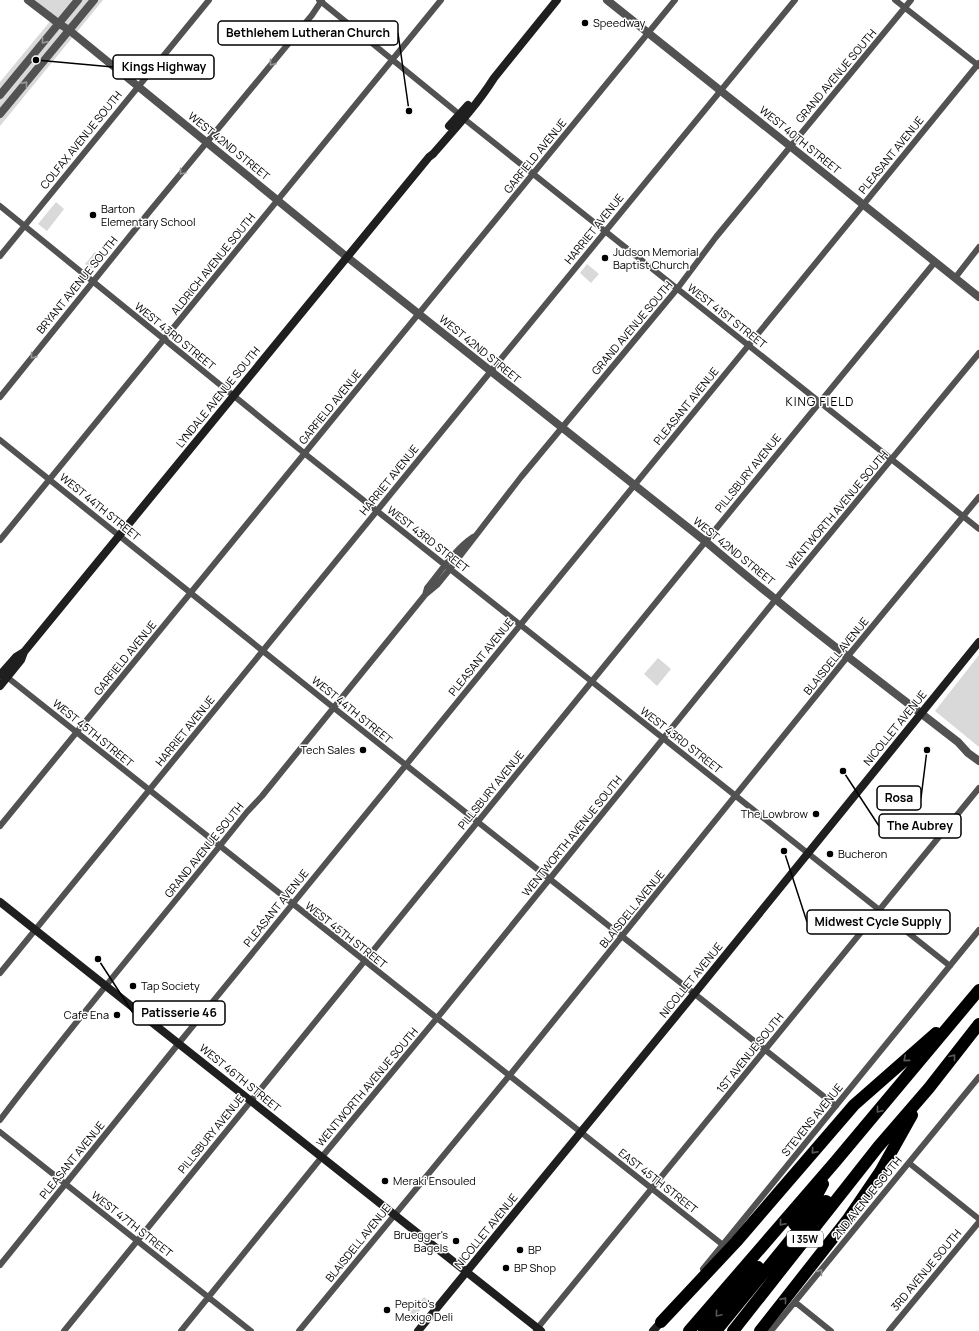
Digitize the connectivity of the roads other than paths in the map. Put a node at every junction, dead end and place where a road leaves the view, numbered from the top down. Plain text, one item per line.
1 (28, 0) edge
2 (78, 0) edge
3 (94, 0) edge
4 (208, 0) edge
5 (321, 0) edge
6 (441, 0) edge
7 (557, 0) edge
8 (607, 0) edge
9 (675, 0) edge
10 (795, 0) edge
11 (895, 0) edge
12 (911, 0) edge
13 (905, 8) junction
14 (58, 23) junction
15 (69, 30) junction
16 (648, 33) junction
17 (392, 60) junction
18 (978, 65) edge
19 (138, 86) junction
20 (720, 90) junction
21 (0, 95) edge
22 (0, 114) edge
23 (461, 116) junction
24 (207, 142) junction
25 (790, 146) junction
26 (534, 174) junction
27 (278, 200) junction
28 (863, 205) junction
29 (0, 206) edge
30 (24, 226) junction
31 (605, 232) junction
32 (979, 247) edge
33 (0, 256) edge
34 (347, 257) junction
35 (935, 262) junction
36 (955, 278) junction
37 (93, 282) junction
38 (677, 288) junction
39 (979, 297) edge
40 (419, 314) junction
41 (164, 339) junction
42 (748, 345) junction
43 (979, 353) edge
44 (491, 371) junction
45 (233, 396) junction
46 (0, 397) edge
47 (820, 402) junction
48 (562, 428) junction
49 (0, 440) edge
50 (305, 454) junction
51 (892, 459) junction
52 (49, 479) junction
53 (634, 485) junction
54 (979, 497) edge
55 (377, 511) junction
56 (963, 517) junction
57 (979, 529) edge
58 (119, 536) junction
59 (0, 540) edge
60 (706, 541) junction
61 (448, 567) junction
62 (190, 593) junction
63 (776, 600) junction
64 (520, 625) junction
65 (979, 642) edge
66 (263, 651) junction
67 (848, 656) junction
68 (2, 674) edge
69 (592, 682) junction
70 (0, 686) edge
71 (334, 708) junction
72 (921, 713) junction
73 (76, 733) junction
74 (664, 739) junction
75 (958, 742) junction
76 (979, 754) edge
77 (979, 761) edge
78 (406, 765) junction
79 (979, 788) edge
80 (149, 791) junction
81 (736, 796) junction
82 (477, 822) junction
83 (0, 826) edge
84 (220, 847) junction
85 (808, 853) junction
86 (550, 880) junction
87 (0, 902) edge
88 (292, 905) junction
89 (879, 910) junction
90 (34, 929) junction
91 (979, 930) edge
92 (622, 937) junction
93 (364, 961) junction
94 (950, 966) junction
95 (0, 973) edge
96 (106, 986) junction
97 (979, 990) edge
98 (694, 994) junction
99 (967, 1005) junction
100 (437, 1019) junction
101 (979, 1024) edge
102 (179, 1043) junction
103 (766, 1050) junction
104 (509, 1076) junction
105 (979, 1077) edge
106 (929, 1088) junction
107 (251, 1100) junction
108 (836, 1106) junction
109 (0, 1120) edge
110 (0, 1132) edge
111 (580, 1132) junction
112 (878, 1147) junction
113 (321, 1158) junction
114 (836, 1162) junction
115 (908, 1163) junction
116 (65, 1184) junction
117 (652, 1189) junction
118 (394, 1215) junction
119 (979, 1221) edge
120 (137, 1242) junction
121 (723, 1245) junction
122 (0, 1265) edge
123 (466, 1272) junction
124 (208, 1297) junction
125 (795, 1302) junction
126 (657, 1326) edge
127 (538, 1330) edge
128 (64, 1331) edge
129 (181, 1331) edge
130 (252, 1331) edge
131 (299, 1331) edge
132 (418, 1331) edge
133 (689, 1331) edge
134 (704, 1331) edge
135 (716, 1331) edge
136 (733, 1331) edge
137 (760, 1331) edge
138 (771, 1331) edge
139 (831, 1331) edge
140 (889, 1331) edge

1 - 14 street, WEST 42ND STREET
2 - 14 street
3 - 15 street
4 - 19 street, COLFAX AVENUE SOUTH
5 - 17 street, WEST 41ST STREET
5 -> 24 street, BRYANT AVENUE SOUTH
6 - 17 street, ALDRICH AVENUE SOUTH
7 - 23 main road, LYNDALE AVENUE SOUTH
8 - 16 street, WEST 40TH STREET
9 - 16 street, GARFIELD AVENUE
10 - 20 street, HARRIET AVENUE
11 - 13 street
12 - 13 street, GRAND AVENUE SOUTH
13 - 18 street
13 - 25 street, GRAND AVENUE SOUTH
14 - 15 street, WEST 42ND STREET
14 -> 21 street
15 - 19 street, WEST 42ND STREET
22 -> 15 street
16 - 20 street, WEST 40TH STREET
16 - 26 street, GARFIELD AVENUE
17 - 23 street, WEST 41ST STREET
17 - 27 street, ALDRICH AVENUE SOUTH
18 - 28 street, PLEASANT AVENUE
19 - 24 street, WEST 42ND STREET
19 - 30 street, COLFAX AVENUE SOUTH
20 - 25 street, WEST 40TH STREET
20 - 31 street, HARRIET AVENUE
23 - 26 street, WEST 41ST STREET
23 - 34 main road, LYNDALE AVENUE SOUTH
24 - 27 street, WEST 42ND STREET
24 -> 37 street, BRYANT AVENUE SOUTH
25 - 28 street, WEST 40TH STREET
25 - 38 street, GRAND AVENUE SOUTH
26 - 31 street, WEST 41ST STREET
26 - 40 street, GARFIELD AVENUE
27 - 34 street, WEST 42ND STREET
27 - 41 street, ALDRICH AVENUE SOUTH
28 - 35 street, WEST 40TH STREET
28 - 42 street, PLEASANT AVENUE
29 - 30 street, WEST 43RD STREET
30 - 33 street, COLFAX AVENUE SOUTH
30 - 37 street, WEST 43RD STREET
31 - 38 street, WEST 41ST STREET
31 - 44 street, HARRIET AVENUE
32 - 36 street
34 - 40 street, WEST 42ND STREET
34 - 45 main road, LYNDALE AVENUE SOUTH
35 - 36 street, WEST 40TH STREET
35 - 47 street, PILLSBURY AVENUE
36 - 39 street, WEST 40TH STREET
37 - 41 street, WEST 43RD STREET
37 -> 46 street, BRYANT AVENUE SOUTH
38 - 42 street, WEST 41ST STREET
38 - 48 street, GRAND AVENUE SOUTH
40 - 44 street, WEST 42ND STREET
40 - 50 street, GARFIELD AVENUE
41 - 45 street, WEST 43RD STREET
41 - 52 street, ALDRICH AVENUE SOUTH
42 - 47 street, WEST 41ST STREET
42 - 53 street, PLEASANT AVENUE
43 - 51 street, WENTWORTH AVENUE SOUTH
44 - 48 street, WEST 42ND STREET
44 - 55 street, HARRIET AVENUE
45 - 50 street, WEST 43RD STREET
45 - 58 main road, LYNDALE AVENUE SOUTH
47 - 51 street, WEST 41ST STREET
47 - 60 street, PILLSBURY AVENUE
48 - 53 street, WEST 42ND STREET
48 - 61 street, GRAND AVENUE SOUTH
49 - 52 street, WEST 44TH STREET
50 - 55 street, WEST 43RD STREET
50 - 62 street, GARFIELD AVENUE
51 - 56 street, WEST 41ST STREET
51 - 63 street, WENTWORTH AVENUE SOUTH
52 - 58 street, WEST 44TH STREET
52 - 59 street, ALDRICH AVENUE SOUTH
53 - 60 street, WEST 42ND STREET
53 - 64 street, PLEASANT AVENUE
54 - 56 street, BLAISDELL AVENUE
55 - 61 street, WEST 43RD STREET
55 - 66 street, HARRIET AVENUE
56 - 57 street, WEST 41ST STREET
56 - 67 street, BLAISDELL AVENUE
58 - 62 street, WEST 44TH STREET
58 - 68 main road, LYNDALE AVENUE SOUTH
60 - 63 street, WEST 42ND STREET
60 - 69 street, PILLSBURY AVENUE
61 - 64 street, WEST 43RD STREET
61 - 71 street, GRAND AVENUE SOUTH
62 - 66 street, WEST 44TH STREET
62 - 73 street, GARFIELD AVENUE
63 - 67 street, WEST 42ND STREET
63 - 74 street, WENTWORTH AVENUE SOUTH
64 - 69 street, WEST 43RD STREET
64 - 78 street, PLEASANT AVENUE
65 - 72 main road, NICOLLET AVENUE
66 - 71 street, WEST 44TH STREET
66 - 80 street, HARRIET AVENUE
67 - 72 street, WEST 42ND STREET
67 - 81 street, BLAISDELL AVENUE
68 - 70 main road, LYNDALE AVENUE SOUTH
68 - 73 street, WEST 45TH STREET
69 - 74 street, WEST 43RD STREET
69 - 82 street, PILLSBURY AVENUE
71 - 78 street, WEST 44TH STREET
71 - 84 street, GRAND AVENUE SOUTH
72 - 75 street, WEST 42ND STREET
72 - 85 main road, NICOLLET AVENUE
73 - 80 street, WEST 45TH STREET
73 - 83 street, GARFIELD AVENUE
74 - 81 street, WEST 43RD STREET
74 - 86 street, WENTWORTH AVENUE SOUTH
75 - 76 street
75 - 77 street
78 - 82 street, WEST 44TH STREET
78 - 88 street, PLEASANT AVENUE
79 - 89 street, 1ST AVENUE SOUTH
80 - 84 street, WEST 45TH STREET
80 - 90 street, HARRIET AVENUE
81 - 85 street, WEST 43RD STREET
81 - 92 street, BLAISDELL AVENUE
82 - 86 street, WEST 44TH STREET
82 - 93 street, PILLSBURY AVENUE
84 - 88 street, WEST 45TH STREET
84 - 96 street, GRAND AVENUE SOUTH
85 - 89 street, WEST 43RD STREET
85 - 98 main road, NICOLLET AVENUE
86 - 92 street, WEST 44TH STREET
86 - 100 street, WENTWORTH AVENUE SOUTH
87 - 90 main road, WEST 46TH STREET
88 - 93 street, WEST 45TH STREET
88 - 102 street, PLEASANT AVENUE
89 - 94 street, WEST 43RD STREET
89 - 103 street, 1ST AVENUE SOUTH
90 - 95 street, HARRIET AVENUE
90 - 96 main road, WEST 46TH STREET
91 - 94 street, STEVENS AVENUE
92 - 98 street, WEST 44TH STREET
92 - 104 street, BLAISDELL AVENUE
93 - 100 street, WEST 45TH STREET
93 - 107 street, PILLSBURY AVENUE
94 - 108 street, STEVENS AVENUE
96 - 102 main road, WEST 46TH STREET
96 - 109 street, GRAND AVENUE SOUTH
97 - 99 highway, I 35W
98 - 103 street, WEST 44TH STREET
98 - 111 main road, NICOLLET AVENUE
99 -> 114 highway, I 35W
99 -> 126 highway
100 - 104 street, WEST 45TH STREET
100 - 113 street, WENTWORTH AVENUE SOUTH
106 -> 101 highway, I 35W
102 - 107 main road, WEST 46TH STREET
102 - 116 street, PLEASANT AVENUE
103 - 108 street, WEST 44TH STREET
103 - 117 street, 1ST AVENUE SOUTH
104 - 111 street, WEST 45TH STREET
104 - 118 street, BLAISDELL AVENUE
105 - 115 street, 2ND AVENUE SOUTH
106 - 112 highway, I 35W
137 -> 106 highway
107 - 113 main road, WEST 46TH STREET
107 - 120 street, PILLSBURY AVENUE
108 - 121 street, STEVENS AVENUE
110 - 116 street, WEST 47TH STREET
111 - 117 street, EAST 45TH STREET
111 - 123 main road, NICOLLET AVENUE
112 - 135 highway
112 - 136 highway, I 35W
113 - 118 main road, WEST 46TH STREET
113 - 124 street, WENTWORTH AVENUE SOUTH
114 -> 133 highway, I 35W
114 -> 134 highway
115 - 119 street
125 -> 115 street, 2ND AVENUE SOUTH
116 - 120 street, WEST 47TH STREET
116 - 122 street, PLEASANT AVENUE
117 - 121 street, EAST 45TH STREET
117 - 127 street, 1ST AVENUE SOUTH
118 - 123 main road, WEST 46TH STREET
118 - 131 street, BLAISDELL AVENUE
119 - 140 street, 3RD AVENUE SOUTH
120 - 124 street, WEST 47TH STREET
120 - 128 street, PILLSBURY AVENUE
121 - 126 street, STEVENS AVENUE
123 - 127 main road, WEST 46TH STREET
123 - 132 main road, NICOLLET AVENUE
124 - 129 street, WENTWORTH AVENUE SOUTH
124 - 130 street, WEST 47TH STREET
125 - 138 street, 2ND AVENUE SOUTH
125 - 139 street

